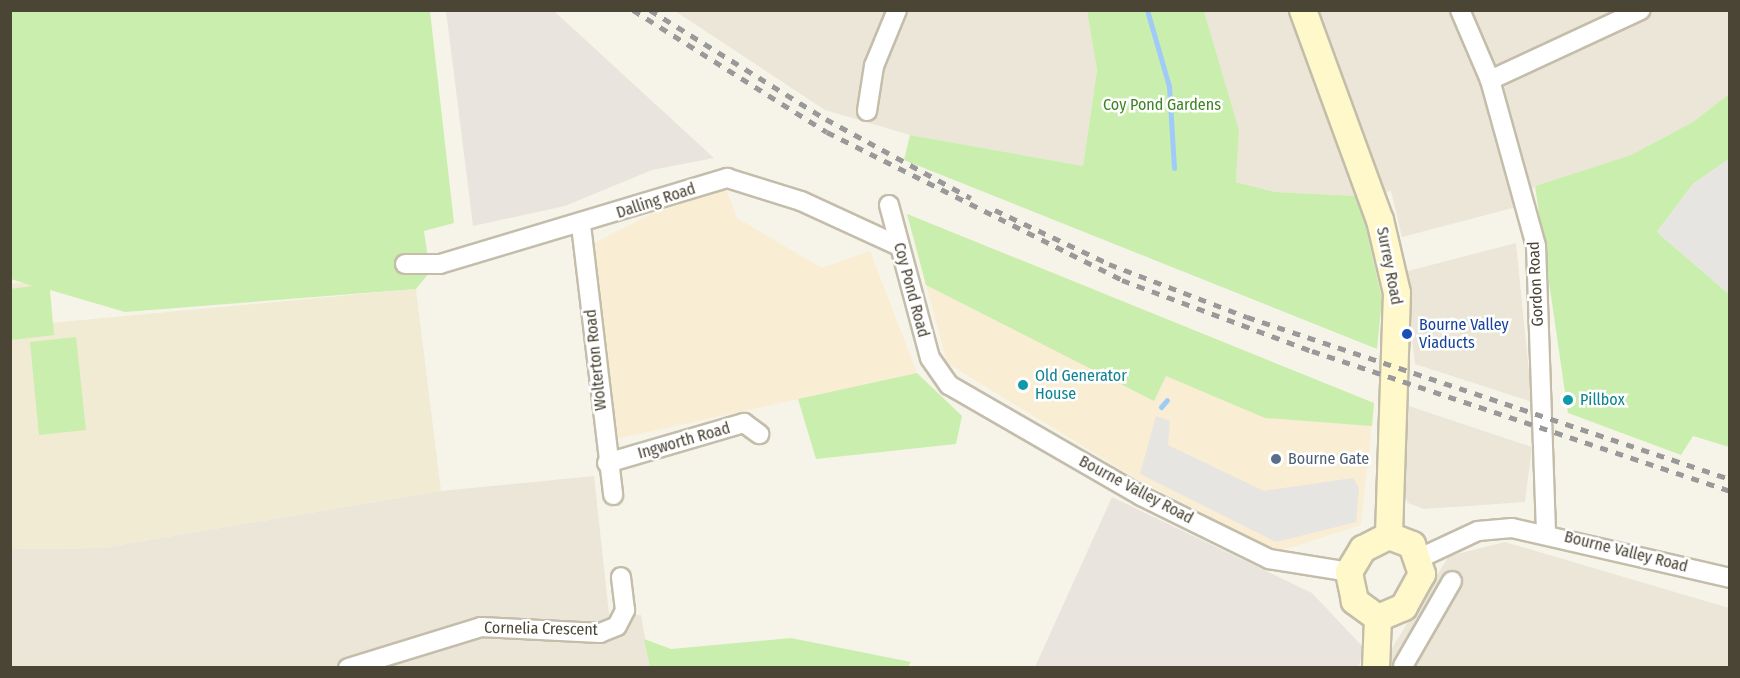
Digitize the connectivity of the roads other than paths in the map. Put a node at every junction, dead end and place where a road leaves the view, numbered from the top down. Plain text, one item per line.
1 (897, 10) edge
2 (1303, 10) edge
3 (1460, 10) edge
4 (1641, 10) edge
5 (1490, 80) junction
6 (867, 111) dead end
7 (889, 205) dead end
8 (581, 225) junction
9 (899, 246) junction
10 (405, 264) dead end
11 (938, 374) joint
12 (759, 434) dead end
13 (607, 463) junction
14 (613, 495) dead end
15 (1546, 533) junction
16 (1389, 536) junction
17 (1420, 558) junction
18 (1349, 572) junction
19 (621, 577) dead end
20 (1730, 578) edge
21 (1452, 580) dead end
22 (1378, 618) junction
23 (1376, 666) edge
24 (1404, 667) edge
25 (348, 668) edge

1 - 6 street
2 - 16 street, Surrey Road
3 - 5 street, Gordon Road
4 - 5 street
5 - 15 street, Gordon Road
7 - 9 street, Coy Pond Road
8 - 9 street, Dalling Road
8 - 10 street, Dalling Road
8 - 13 street, Wolterton Road
9 - 11 street, Coy Pond Road
11 - 18 street, Bourne Valley Road
12 - 13 street, Ingworth Road
13 - 14 street, Wolterton Road
15 - 17 street, Bourne Valley Road
15 - 20 street, Bourne Valley Road
16 - 17 street
16 - 18 street
17 - 22 street
18 - 22 street
19 - 25 street, Cornelia Crescent
21 - 24 street
22 - 23 street
23 - 24 street

